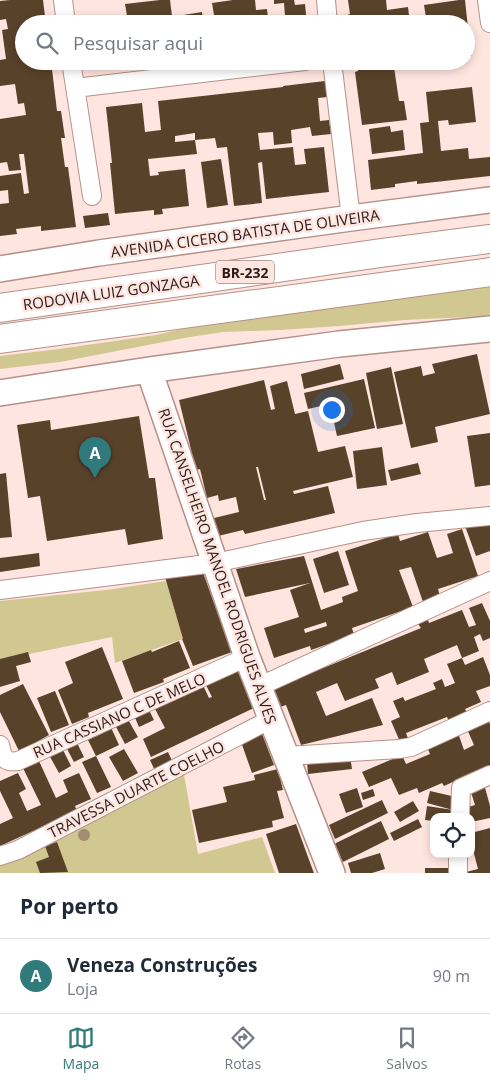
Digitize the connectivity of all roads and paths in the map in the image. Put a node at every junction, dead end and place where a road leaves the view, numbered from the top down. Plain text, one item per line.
1 (63, 0) edge
2 (326, 0) edge
3 (487, 0) edge
4 (65, 15) edge
5 (327, 15) edge
6 (490, 23) edge
7 (72, 70) edge
8 (228, 70) edge
9 (333, 70) edge
10 (75, 88) junction
11 (92, 196) dead end
12 (490, 200) edge
13 (351, 218) junction
14 (490, 239) edge
15 (0, 269) edge
16 (490, 272) edge
17 (0, 308) edge
18 (490, 329) edge
19 (0, 339) edge
20 (150, 370) junction
21 (0, 393) edge
22 (490, 516) edge
23 (215, 563) junction
24 (490, 581) edge
25 (0, 590) edge
26 (247, 657) junction
27 (258, 687) junction
28 (490, 711) edge
29 (271, 719) junction
30 (0, 745) edge
31 (287, 756) junction
32 (490, 775) edge
33 (460, 813) edge
34 (0, 856) edge
35 (458, 858) edge
36 (332, 873) edge
37 (458, 873) edge

1 - 4 street
2 - 5 street
3 - 6 street
7 - 10 street
8 - 10 street
9 - 13 street
10 - 11 street
12 - 13 main road, AVENIDA CICERO BATISTA DE OLIVEIRA
13 - 15 main road, AVENIDA CICERO BATISTA DE OLIVEIRA
14 - 17 highway, RODOVIA LUIZ GONZAGA / BR-232
16 - 19 highway, RODOVIA LUIZ GONZAGA / BR-232
18 - 20 main road
20 - 21 main road
20 - 23 main road, RUA CANSELHEIRO MANOEL RODRIGUES ALVES
22 - 23 street
23 - 25 street
23 - 26 main road, RUA CANSELHEIRO MANOEL RODRIGUES ALVES
24 - 27 street
26 - 27 main road, RUA CANSELHEIRO MANOEL RODRIGUES ALVES
26 - 30 street, RUA CASSIANO C DE MELO
27 - 29 main road, RUA CANSELHEIRO MANOEL RODRIGUES ALVES
28 - 31 street
29 - 31 main road, RUA CANSELHEIRO MANOEL RODRIGUES ALVES
29 - 34 street, TRAVESSA DUARTE COELHO
31 - 36 main road, RUA CANSELHEIRO MANOEL RODRIGUES ALVES
32 - 33 street
35 - 37 street

